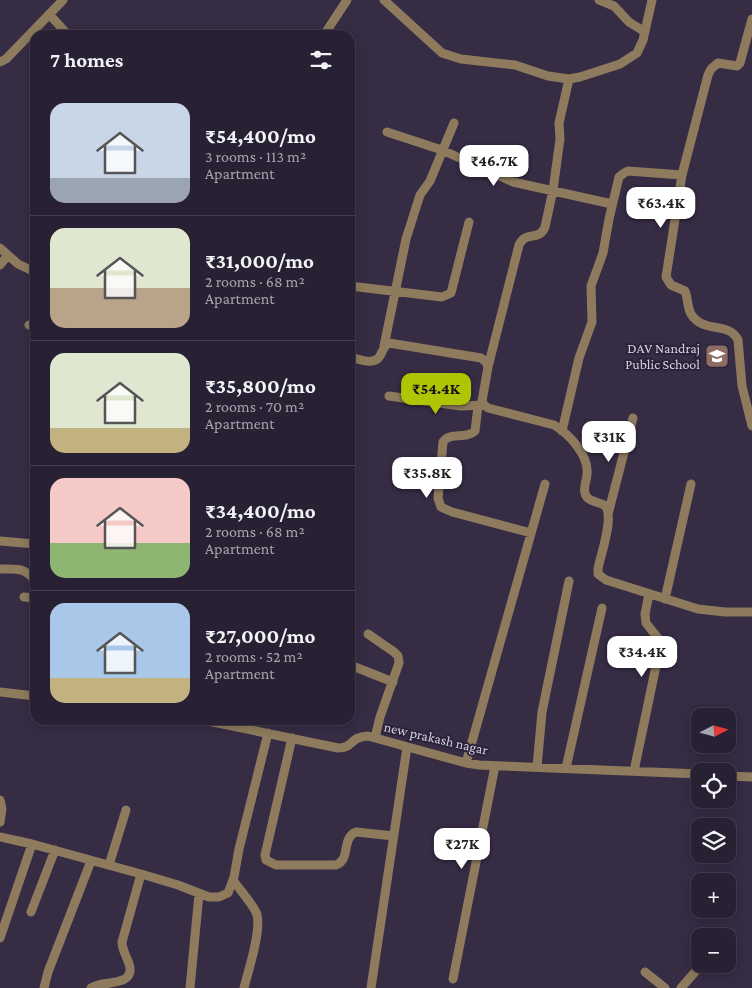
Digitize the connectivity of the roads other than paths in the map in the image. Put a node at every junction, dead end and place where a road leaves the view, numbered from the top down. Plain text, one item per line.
1 (63, 0) edge
2 (347, 0) edge
3 (384, 0) edge
4 (599, 0) edge
5 (652, 0) edge
6 (49, 14) junction
7 (752, 19) edge
8 (34, 30) edge
9 (63, 30) edge
10 (327, 30) edge
11 (645, 32) junction
12 (30, 34) edge
13 (0, 62) edge
14 (568, 78) junction
15 (454, 123) dead end
16 (387, 132) dead end
17 (442, 150) junction
18 (682, 175) junction
19 (553, 190) junction
20 (612, 204) junction
21 (469, 222) dead end
22 (0, 248) edge
23 (8, 255) junction
24 (0, 266) edge
25 (30, 270) edge
26 (355, 287) edge
27 (394, 292) junction
28 (384, 346) junction
29 (355, 358) edge
30 (488, 367) junction
31 (389, 396) dead end
32 (481, 405) junction
33 (634, 418) dead end
34 (752, 426) edge
35 (562, 431) junction
36 (545, 484) dead end
37 (691, 484) dead end
38 (608, 514) junction
39 (531, 533) junction
40 (0, 541) edge
41 (30, 544) edge
42 (0, 568) edge
43 (30, 574) edge
44 (569, 581) dead end
45 (648, 594) junction
46 (24, 597) dead end
47 (30, 598) edge
48 (665, 599) junction
49 (602, 608) dead end
50 (752, 612) edge
51 (368, 634) dead end
52 (355, 668) edge
53 (393, 682) junction
54 (0, 692) edge
55 (30, 695) edge
56 (240, 725) edge
57 (268, 732) junction
58 (292, 738) junction
59 (375, 738) junction
60 (407, 747) junction
61 (466, 763) junction
62 (495, 766) junction
63 (538, 767) junction
64 (566, 768) junction
65 (634, 771) junction
66 (691, 774) edge
67 (736, 776) edge
68 (752, 777) edge
69 (0, 800) edge
70 (126, 810) dead end
71 (0, 822) edge
72 (394, 836) junction
73 (0, 837) edge
74 (32, 844) junction
75 (55, 850) junction
76 (91, 860) junction
77 (109, 865) junction
78 (141, 874) junction
79 (233, 880) junction
80 (199, 894) junction
81 (31, 912) dead end
82 (0, 938) edge
83 (645, 972) dead end
84 (694, 973) edge
85 (453, 979) dead end
86 (44, 988) edge
87 (91, 988) edge
88 (190, 988) edge
89 (244, 988) edge
90 (371, 988) edge
91 (664, 988) edge
92 (682, 988) edge

1 - 6 street
2 - 10 street
3 - 14 street
4 - 11 street
5 - 11 street
6 - 8 street
6 - 9 street
7 - 18 street
11 - 14 street
12 - 13 street
14 - 19 street
15 - 17 street
16 - 17 street
17 - 19 street
17 - 27 street
18 - 20 street
18 - 34 street
19 - 20 street
19 - 30 street
20 - 35 street
21 - 27 street
22 - 23 street
23 - 24 street
23 - 25 street
26 - 27 street
27 - 28 street
28 - 29 street
28 - 30 street
30 - 32 street
31 - 32 street
32 - 35 street
32 - 39 street
33 - 38 street
35 - 38 street
36 - 39 street
37 - 48 street
38 - 45 street
39 - 61 street
40 - 41 street
42 - 43 street
44 - 63 street
45 - 48 street
45 - 65 street
46 - 47 street
48 - 50 street
49 - 64 street
51 - 53 street
52 - 53 street
53 - 59 street
54 - 55 street
56 - 57 street, new prakash nagar
57 - 58 street, new prakash nagar
57 - 79 street
58 - 59 street, new prakash nagar
58 - 72 street
59 - 60 street, new prakash nagar
60 - 61 street, new prakash nagar
60 - 72 street
61 - 62 street, new prakash nagar
62 - 63 street, new prakash nagar
62 - 85 street
63 - 64 street, new prakash nagar
64 - 65 street, new prakash nagar
65 - 66 street, new prakash nagar
67 - 68 street
69 - 71 street
70 - 77 street
72 - 90 street
73 - 74 street
74 - 75 street
74 - 82 street
75 - 76 street
75 - 81 street
76 - 77 street
76 - 86 street
77 - 78 street
78 - 80 street
78 - 87 street
79 - 80 street
79 - 89 street
80 - 88 street
83 - 91 street
84 - 92 street

